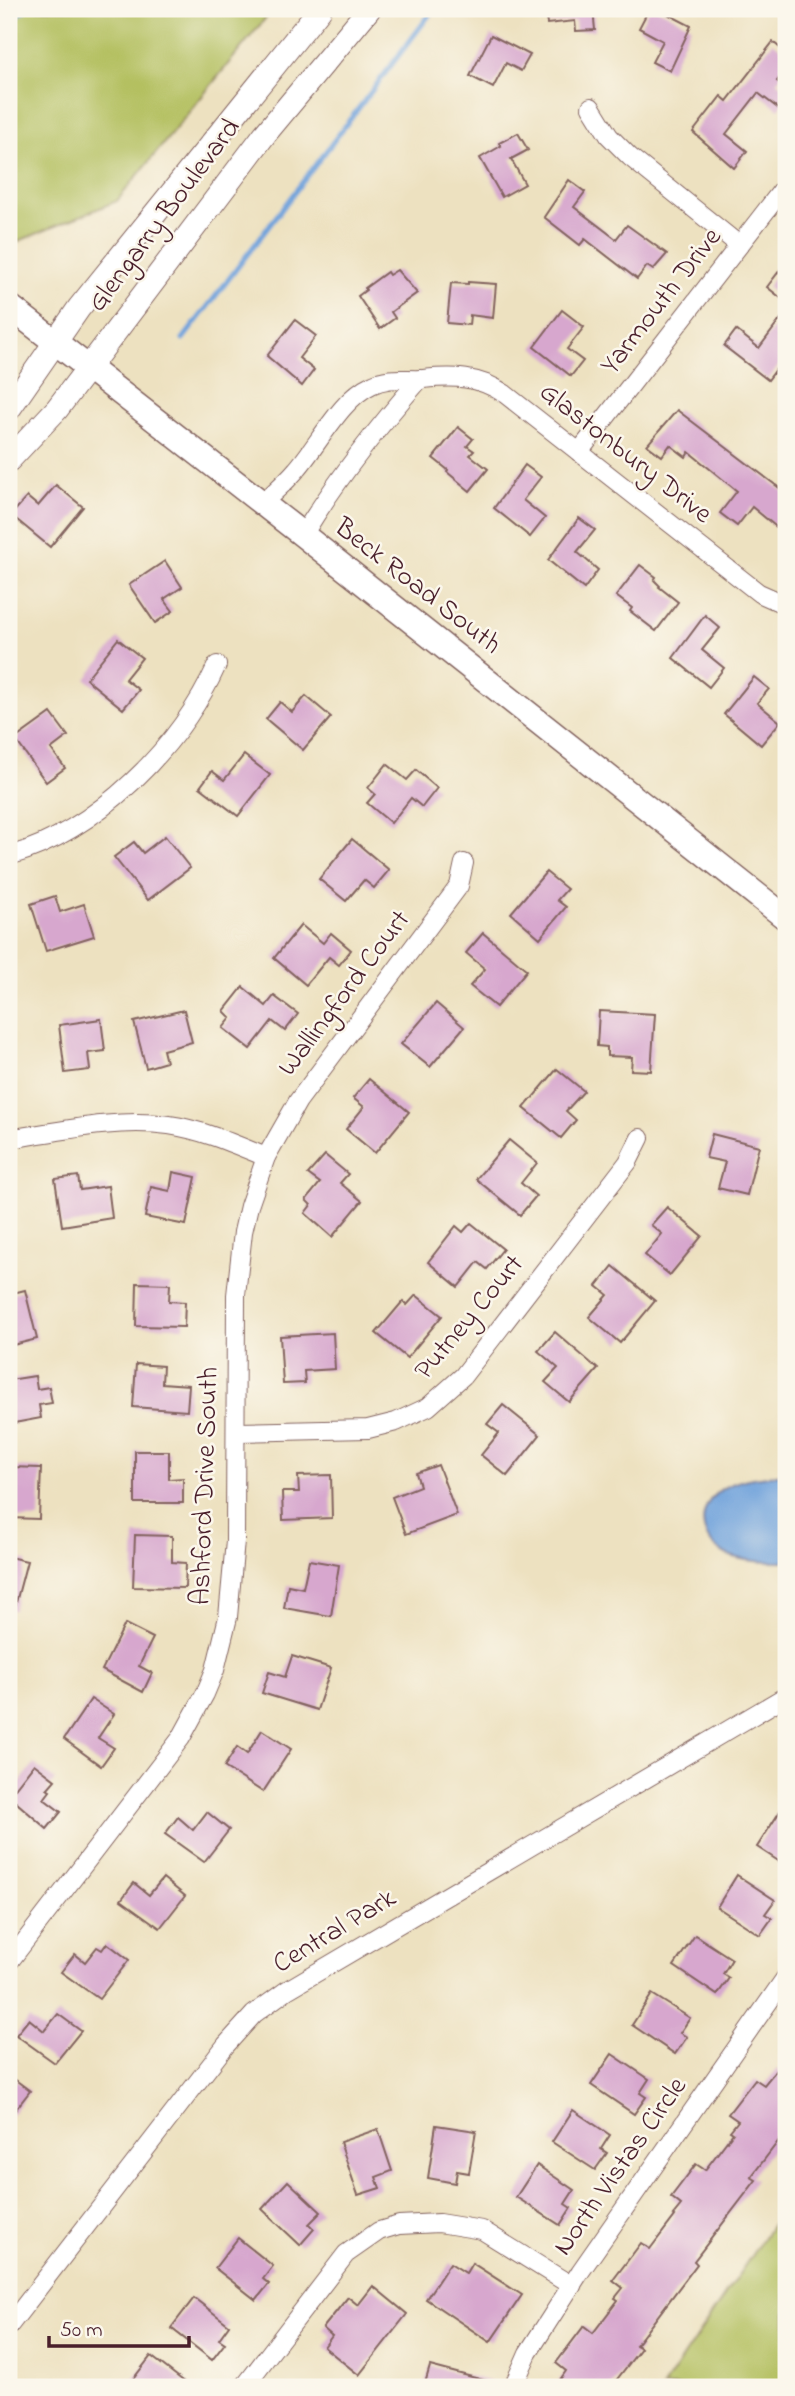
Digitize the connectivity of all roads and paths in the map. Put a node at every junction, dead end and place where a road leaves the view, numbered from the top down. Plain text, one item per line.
1 (320, 9) edge
2 (369, 9) edge
3 (591, 107) dead end
4 (786, 185) edge
5 (739, 245) junction
6 (9, 306) edge
7 (55, 342) junction
8 (89, 368) junction
9 (420, 379) junction
10 (9, 409) edge
11 (579, 452) junction
12 (9, 460) edge
13 (263, 503) junction
14 (303, 535) junction
15 (786, 607) edge
16 (217, 665) dead end
17 (9, 856) edge
18 (464, 863) dead end
19 (786, 918) edge
20 (640, 1138) dead end
21 (9, 1139) edge
22 (266, 1157) junction
23 (237, 1432) junction
24 (786, 1696) edge
25 (9, 1962) edge
26 (786, 1977) edge
27 (572, 2286) junction
28 (9, 2326) edge
29 (244, 2387) edge
30 (513, 2387) edge

1 - 7 street, Glengarry Boulevard
2 - 8 street, Glengarry Boulevard
3 - 5 street
4 - 5 street, Yarmouth Drive
5 - 11 street, Yarmouth Drive
6 - 7 main road, Beck Road South
7 - 8 main road, Beck Road South
7 - 10 street, Glengarry Boulevard
8 - 12 street, Glengarry Boulevard
8 - 13 main road, Beck Road South
9 - 11 street, Glastonbury Drive
9 - 13 street, Glastonbury Drive
9 - 14 street
11 - 15 street, Glastonbury Drive
13 - 14 main road, Beck Road South
14 - 19 main road, Beck Road South
16 - 17 street
18 - 22 street, Wallingford Court
20 - 23 street, Putney Court
21 - 22 street
22 - 23 street, Ashford Drive South
23 - 25 street, Ashford Drive South
24 - 28 street, Central Park
26 - 27 street, North Vistas Circle
27 - 29 street, North Vistas Circle
27 - 30 street

